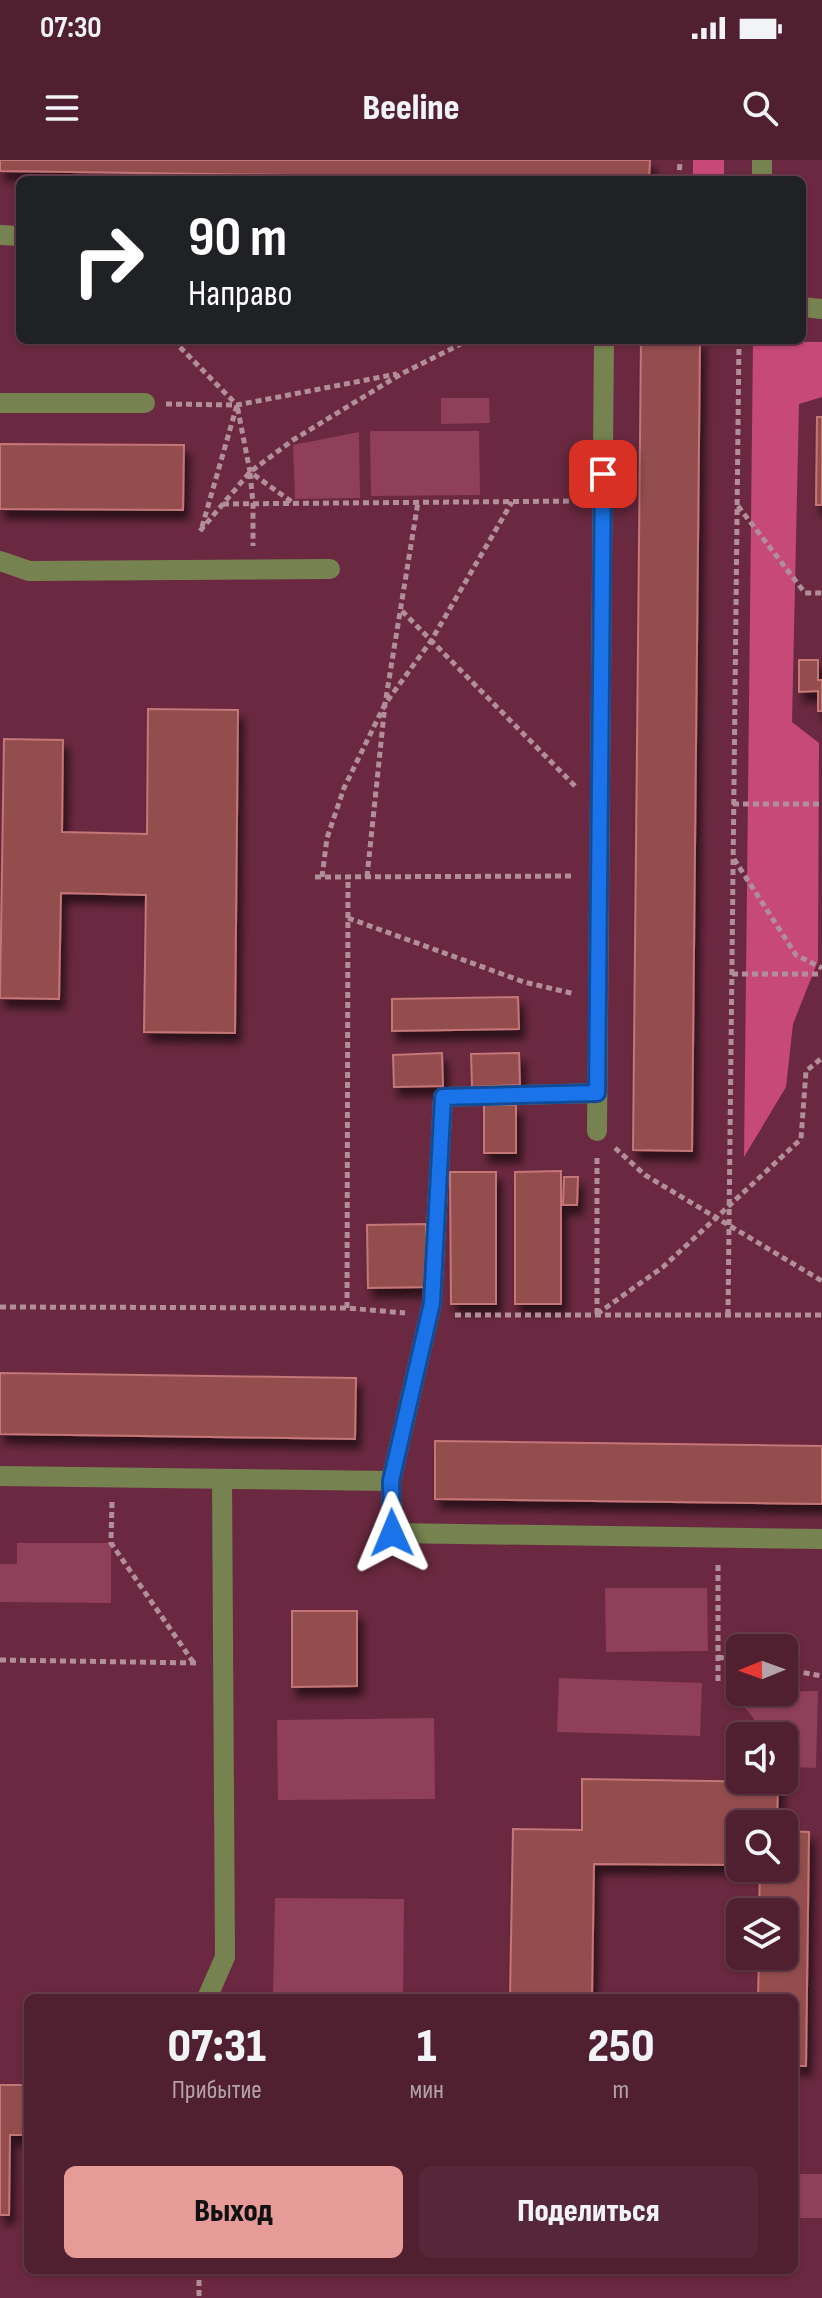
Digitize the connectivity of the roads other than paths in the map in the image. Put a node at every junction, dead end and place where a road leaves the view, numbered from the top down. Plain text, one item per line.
1 (604, 344) edge
2 (0, 403) edge
3 (145, 403) road end
4 (0, 561) edge
5 (330, 569) dead end
6 (597, 1093) junction
7 (597, 1131) road end
8 (0, 1476) edge
9 (222, 1479) junction
10 (391, 1481) junction
11 (822, 1539) edge
12 (209, 1994) edge

1 - 6 lane
2 - 3 lane
4 - 5 lane
6 - 7 lane
6 - 10 lane
8 - 9 lane
9 - 10 lane
9 - 12 lane
10 - 11 lane

